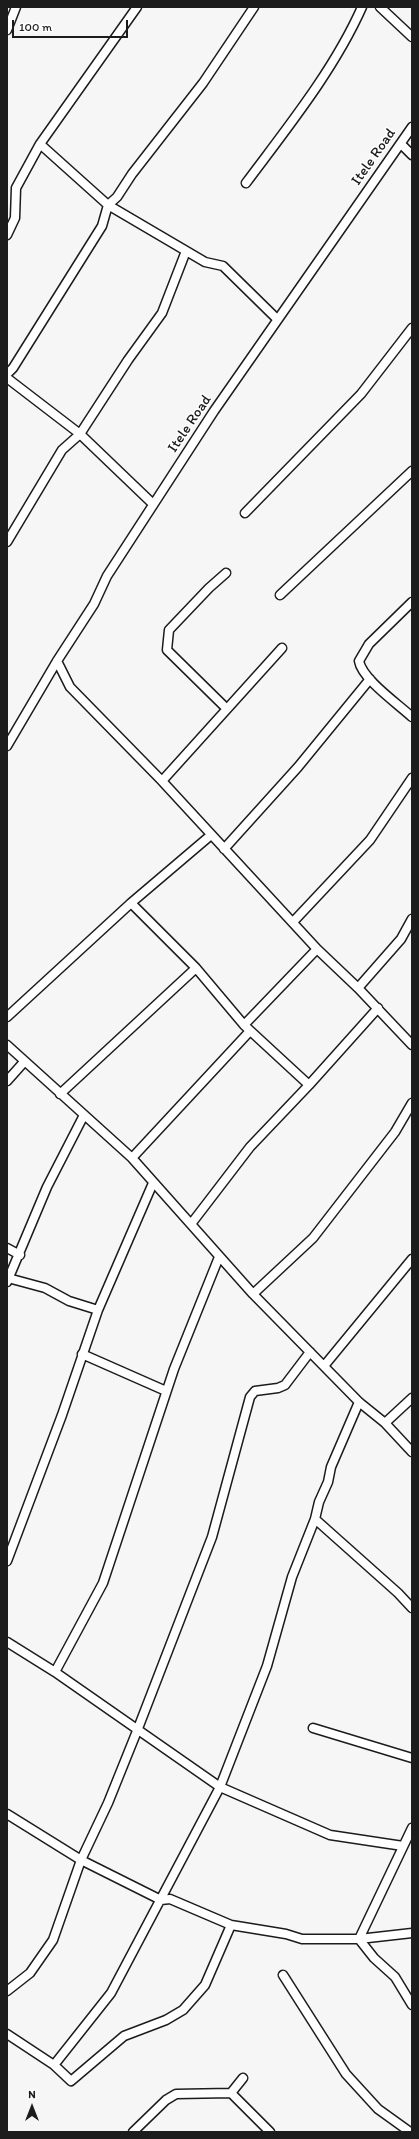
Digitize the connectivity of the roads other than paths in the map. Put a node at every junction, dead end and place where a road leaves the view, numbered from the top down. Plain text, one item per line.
1 (16, 7) edge
2 (137, 7) edge
3 (254, 7) edge
4 (362, 7) edge
5 (380, 7) edge
6 (7, 30) edge
7 (412, 36) edge
8 (412, 127) edge
9 (40, 144) junction
10 (401, 144) junction
11 (412, 155) edge
12 (246, 183) dead end
13 (108, 205) junction
14 (7, 235) edge
15 (186, 251) junction
16 (277, 320) junction
17 (412, 328) edge
18 (7, 374) edge
19 (7, 378) edge
20 (80, 434) junction
21 (412, 471) edge
22 (153, 504) junction
23 (245, 513) dead end
24 (7, 542) edge
25 (226, 573) dead end
26 (280, 595) dead end
27 (412, 602) edge
28 (282, 648) dead end
29 (57, 661) junction
30 (370, 679) junction
31 (227, 709) junction
32 (412, 717) edge
33 (7, 746) edge
34 (412, 778) edge
35 (162, 781) junction
36 (211, 835) junction
37 (224, 849) junction
38 (132, 903) junction
39 (412, 920) edge
40 (293, 922) junction
41 (317, 949) junction
42 (196, 968) junction
43 (358, 988) junction
44 (378, 1008) junction
45 (7, 1017) edge
46 (247, 1028) junction
47 (7, 1045) edge
48 (412, 1045) edge
49 (24, 1062) junction
50 (7, 1081) edge
51 (309, 1085) junction
52 (60, 1094) junction
53 (412, 1103) edge
54 (84, 1115) junction
55 (132, 1158) junction
56 (154, 1183) junction
57 (191, 1224) junction
58 (7, 1248) edge
59 (20, 1255) junction
60 (219, 1257) junction
61 (412, 1259) edge
62 (8, 1280) edge
63 (253, 1294) junction
64 (98, 1310) junction
65 (310, 1352) junction
66 (82, 1354) junction
67 (324, 1366) junction
68 (166, 1391) junction
69 (412, 1398) edge
70 (360, 1402) junction
71 (385, 1423) junction
72 (412, 1452) edge
73 (315, 1519) junction
74 (7, 1561) edge
75 (412, 1608) edge
76 (7, 1642) edge
77 (55, 1672) junction
78 (314, 1728) dead end
79 (138, 1731) junction
80 (412, 1758) edge
81 (220, 1786) junction
82 (7, 1814) edge
83 (412, 1828) edge
84 (403, 1846) junction
85 (81, 1860) junction
86 (161, 1900) junction
87 (231, 1925) junction
88 (412, 1932) edge
89 (359, 1938) junction
90 (283, 1974) dead end
91 (7, 1991) edge
92 (412, 2005) edge
93 (7, 2034) edge
94 (54, 2065) junction
95 (244, 2078) dead end
96 (231, 2093) junction
97 (133, 2132) edge
98 (270, 2132) edge
99 (410, 2132) edge

1 - 6 street
2 - 9 street
3 - 13 street
4 - 12 street
5 - 7 street
8 - 10 street, Itele Road
9 - 13 street
9 - 14 street
10 - 11 street
10 - 16 street, Itele Road
13 - 15 street
13 - 18 street
15 - 16 street
15 - 20 street
16 - 22 street, Itele Road
17 - 23 street
19 - 20 street
20 - 22 street
20 - 24 street
21 - 26 street
22 - 29 street, Itele Road
25 - 31 street
27 - 30 street
28 - 31 street
29 - 33 street, Itele Road
29 - 35 street
30 - 32 street
30 - 37 street
31 - 35 street
34 - 40 street
35 - 36 street
36 - 37 street
36 - 38 street
37 - 40 street
38 - 42 street
38 - 45 street
39 - 43 street
40 - 41 street
41 - 43 street
41 - 46 street
42 - 46 street
42 - 52 street
43 - 44 street
44 - 48 street
44 - 51 street
46 - 51 street
46 - 55 street
47 - 49 street
49 - 50 street
49 - 52 street
51 - 57 street
52 - 54 street
53 - 63 street
54 - 55 street
54 - 59 street
55 - 56 street
56 - 57 street
56 - 64 street
57 - 60 street
58 - 59 street
59 - 62 street
60 - 63 street
60 - 68 street
61 - 67 street
62 - 64 street
63 - 65 street
64 - 66 street
65 - 67 street
65 - 79 street
66 - 68 street
66 - 74 street
67 - 70 street
68 - 77 street
69 - 71 street
70 - 71 street
70 - 73 street
71 - 72 street
73 - 75 street
73 - 81 street
76 - 77 street
77 - 79 street
78 - 80 street
79 - 81 street
79 - 85 street
81 - 84 street
81 - 86 street
82 - 85 street
83 - 84 street
84 - 89 street
85 - 86 street
85 - 91 street
86 - 87 street
86 - 94 street
87 - 89 street
87 - 94 street
88 - 89 street
89 - 92 street
90 - 99 street
93 - 94 street
95 - 96 street
96 - 97 street
96 - 98 street

